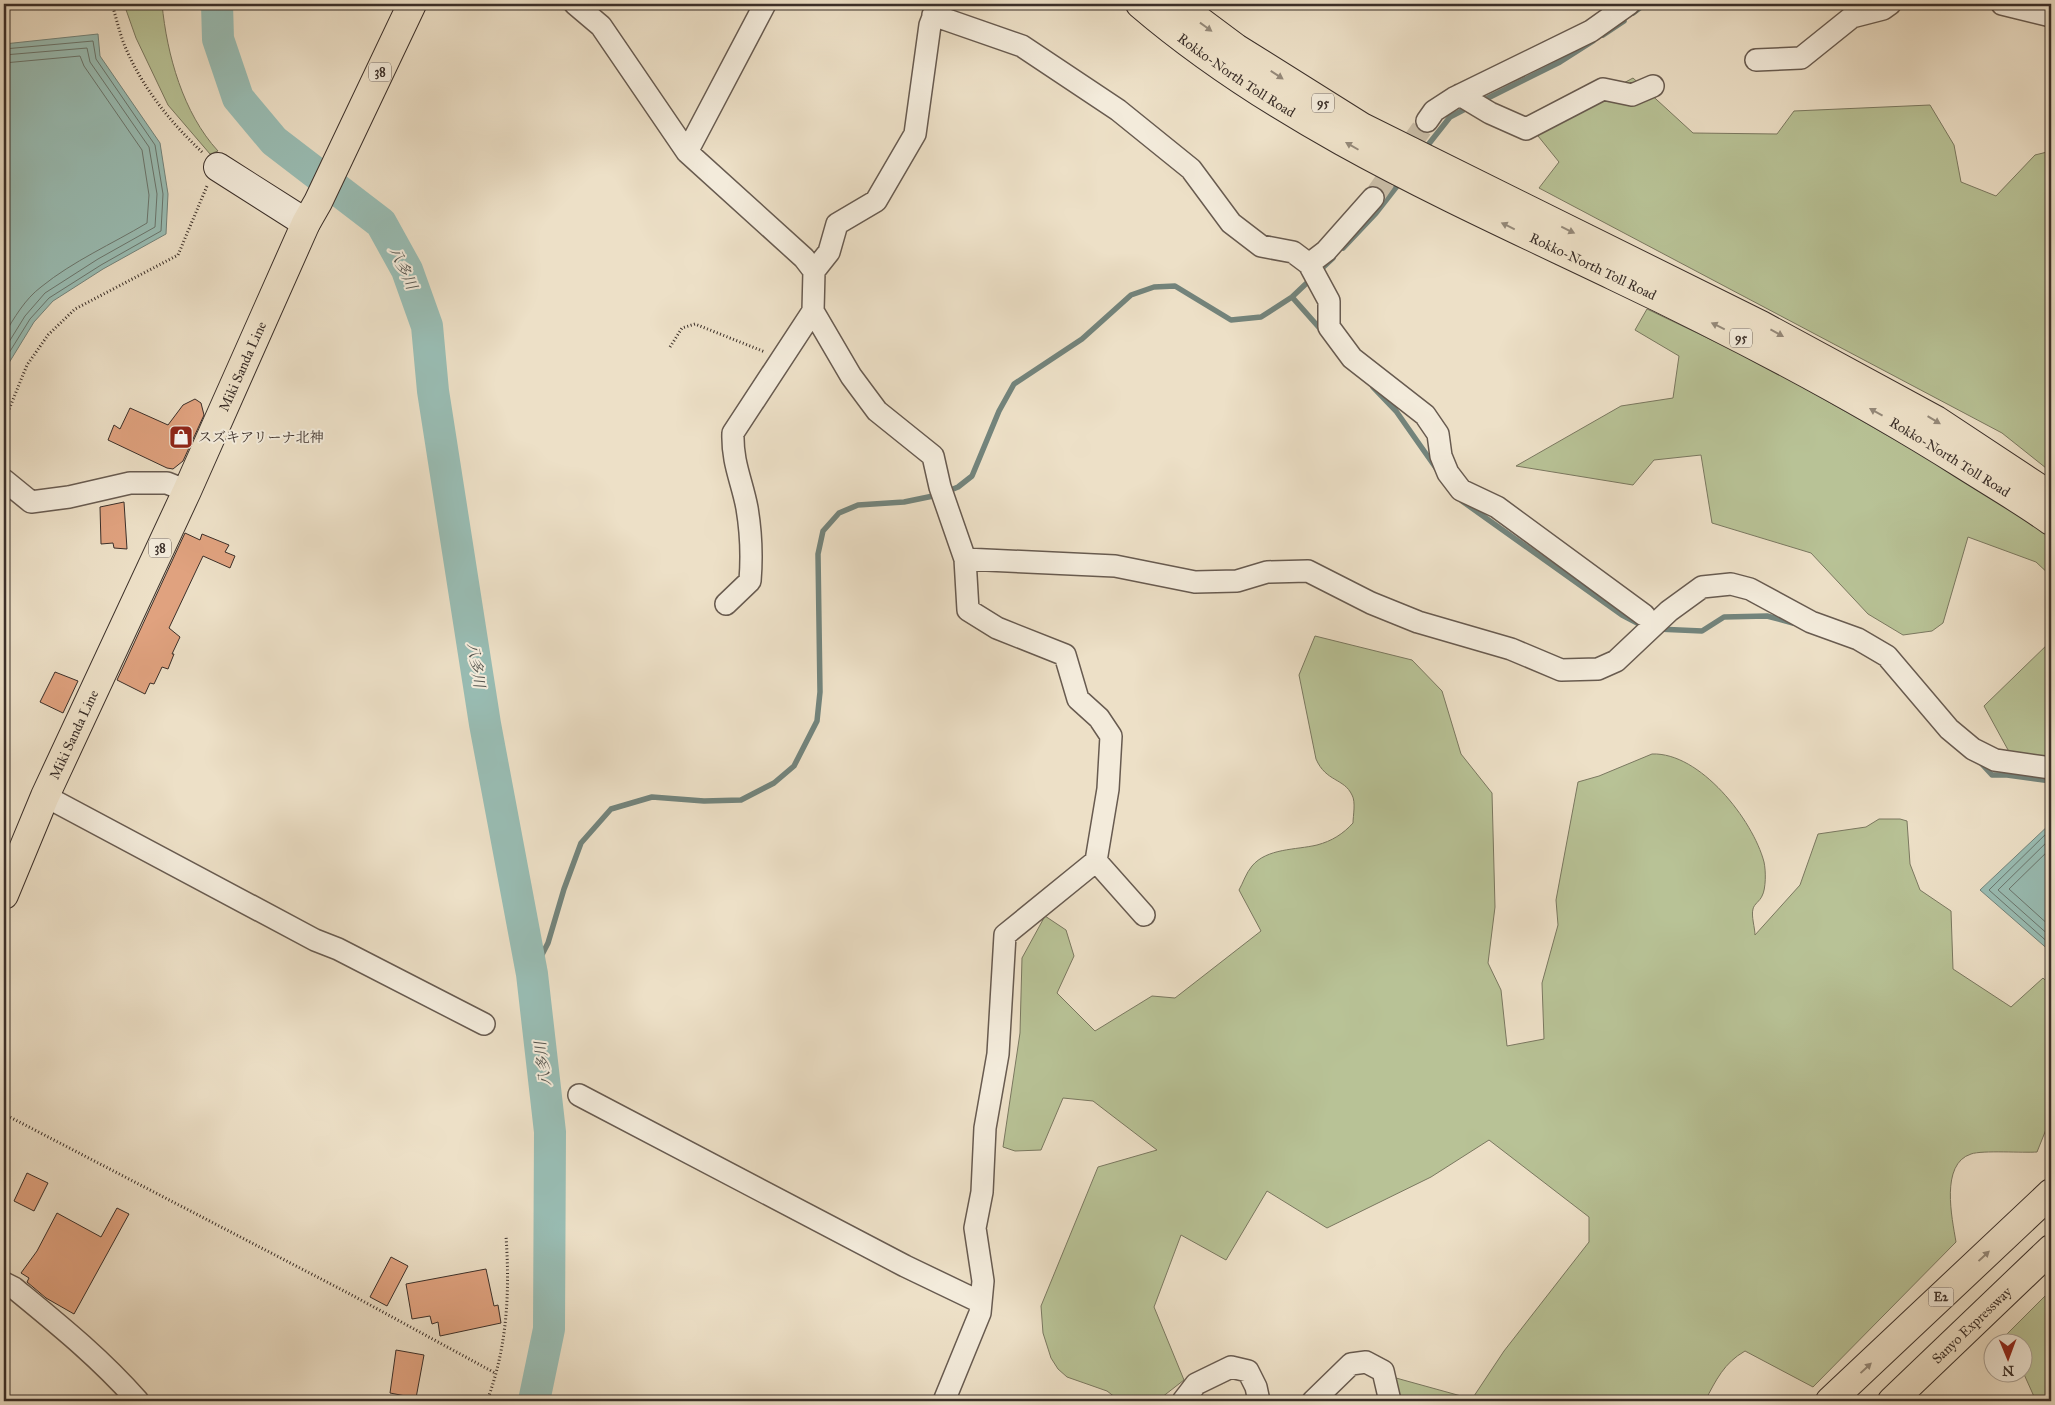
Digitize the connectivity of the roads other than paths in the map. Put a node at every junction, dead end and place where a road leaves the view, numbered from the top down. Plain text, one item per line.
1 (412, 4) edge
2 (575, 4) edge
3 (765, 4) edge
4 (1140, 4) edge
5 (1177, 4) edge
6 (1629, 4) edge
7 (1890, 4) edge
8 (2002, 4) edge
9 (936, 9) edge
10 (2051, 16) edge
11 (1230, 58) junction
12 (1756, 60) dead end
13 (1652, 86) dead end
14 (1462, 96) junction
15 (1427, 121) tunnel mouth
16 (687, 152) junction
17 (1414, 166) junction
18 (218, 167) road end
19 (1373, 198) tunnel mouth
20 (312, 213) junction
21 (1309, 264) junction
22 (814, 270) junction
23 (813, 311) junction
24 (4, 480) edge
25 (187, 490) junction
26 (2051, 496) edge
27 (2051, 521) edge
28 (965, 559) junction
29 (726, 604) dead end
30 (1644, 615) dead end
31 (2051, 768) edge
32 (46, 796) junction
33 (1096, 861) junction
34 (4, 895) edge
35 (1144, 915) dead end
36 (484, 1024) dead end
37 (579, 1095) dead end
38 (2051, 1193) edge
39 (2051, 1249) edge
40 (4, 1283) edge
41 (980, 1302) junction
42 (138, 1401) edge
43 (944, 1401) edge
44 (1183, 1401) edge
45 (1259, 1401) edge
46 (1313, 1401) edge
47 (1390, 1401) edge
48 (1830, 1401) edge
49 (1892, 1401) edge

1 - 20 main road, Miki Sanda Line / 38
2 - 16 street
3 - 16 street
4 - 11 main road, Rokko-North Toll Road / 95
5 -> 11 main road, Rokko-North Toll Road / 95
6 - 14 street
7 - 12 street
8 - 10 street
9 - 21 street
9 - 22 street
11 - 17 main road, Rokko-North Toll Road / 95
13 - 14 street
14 - 15 street
16 - 22 street
17 -> 26 main road, Rokko-North Toll Road / 95
27 -> 17 main road, Rokko-North Toll Road / 95
18 - 20 street
19 - 21 street
20 - 25 main road, Miki Sanda Line / 38
21 - 30 street
22 - 23 street
23 - 28 street
23 - 29 street
24 - 25 street
25 - 32 main road, Miki Sanda Line / 38
28 - 31 street
28 - 33 street
32 - 34 main road, Miki Sanda Line / 38
32 - 36 street
33 - 35 street
33 - 41 street
37 - 41 street
48 -> 38 main road, E2
39 - 49 main road, Sanyo Expressway
40 - 42 street
41 - 43 street
44 - 45 street
46 - 47 street

